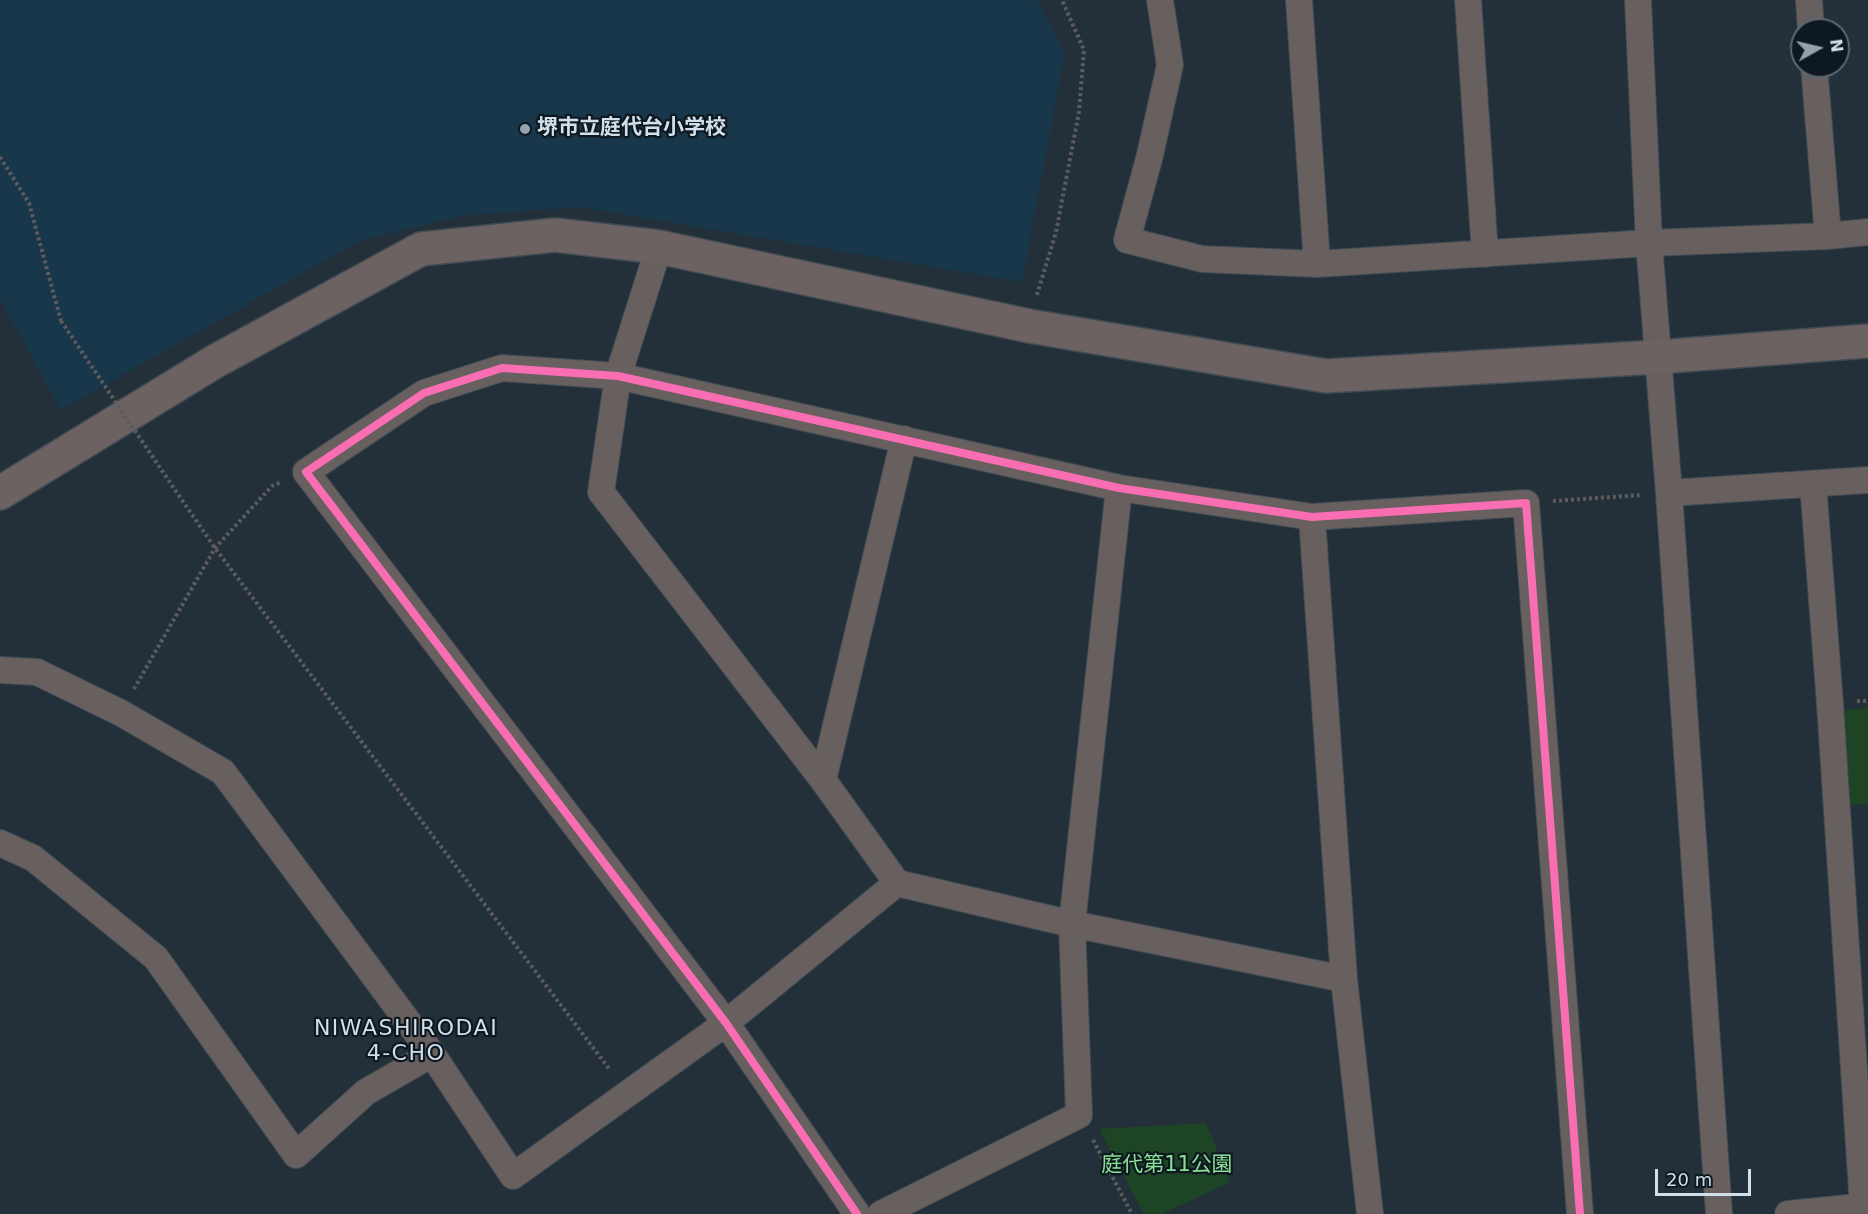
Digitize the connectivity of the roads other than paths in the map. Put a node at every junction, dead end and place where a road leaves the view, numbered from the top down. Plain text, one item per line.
1 (1160, 0) edge
2 (1299, 0) edge
3 (1468, 0) edge
4 (1638, 0) edge
5 (1809, 0) edge
6 (1810, 18) edge
7 (1815, 78) edge
8 (1868, 232) edge
9 (1828, 236) junction
10 (1649, 243) junction
11 (660, 247) junction
12 (1485, 254) junction
13 (1317, 264) junction
14 (1868, 341) edge
15 (1658, 357) junction
16 (618, 376) junction
17 (904, 439) junction
18 (1868, 480) edge
19 (1813, 484) junction
20 (1119, 488) junction
21 (1669, 492) junction
22 (0, 493) edge
23 (1312, 518) junction
24 (0, 670) edge
25 (823, 780) junction
26 (0, 843) edge
27 (897, 883) junction
28 (1072, 924) junction
29 (1344, 978) junction
30 (726, 1023) junction
31 (432, 1054) junction
32 (1865, 1206) edge
33 (857, 1214) edge
34 (881, 1214) edge
35 (1370, 1214) edge
36 (1580, 1214) edge
37 (1719, 1214) edge
38 (1788, 1214) edge

1 - 13 street
2 - 13 street
3 - 12 street
4 - 10 street
5 - 6 street
7 - 9 street
8 - 9 street
9 - 10 street
10 - 12 street
10 - 15 street
11 - 15 street
11 - 16 street
11 - 22 street
12 - 13 street
14 - 15 street
15 - 21 street
16 - 17 street
16 - 25 street
16 - 30 street
17 - 20 street
17 - 25 street
18 - 19 street
19 - 21 street
19 - 32 street
20 - 23 street
20 - 28 street
21 - 37 street
23 - 29 street
23 - 36 street
24 - 31 street
25 - 27 street
26 - 31 street
27 - 28 street
27 - 30 street
28 - 29 street
28 - 34 street
29 - 35 street
30 - 31 street
30 - 33 street
32 - 38 street

